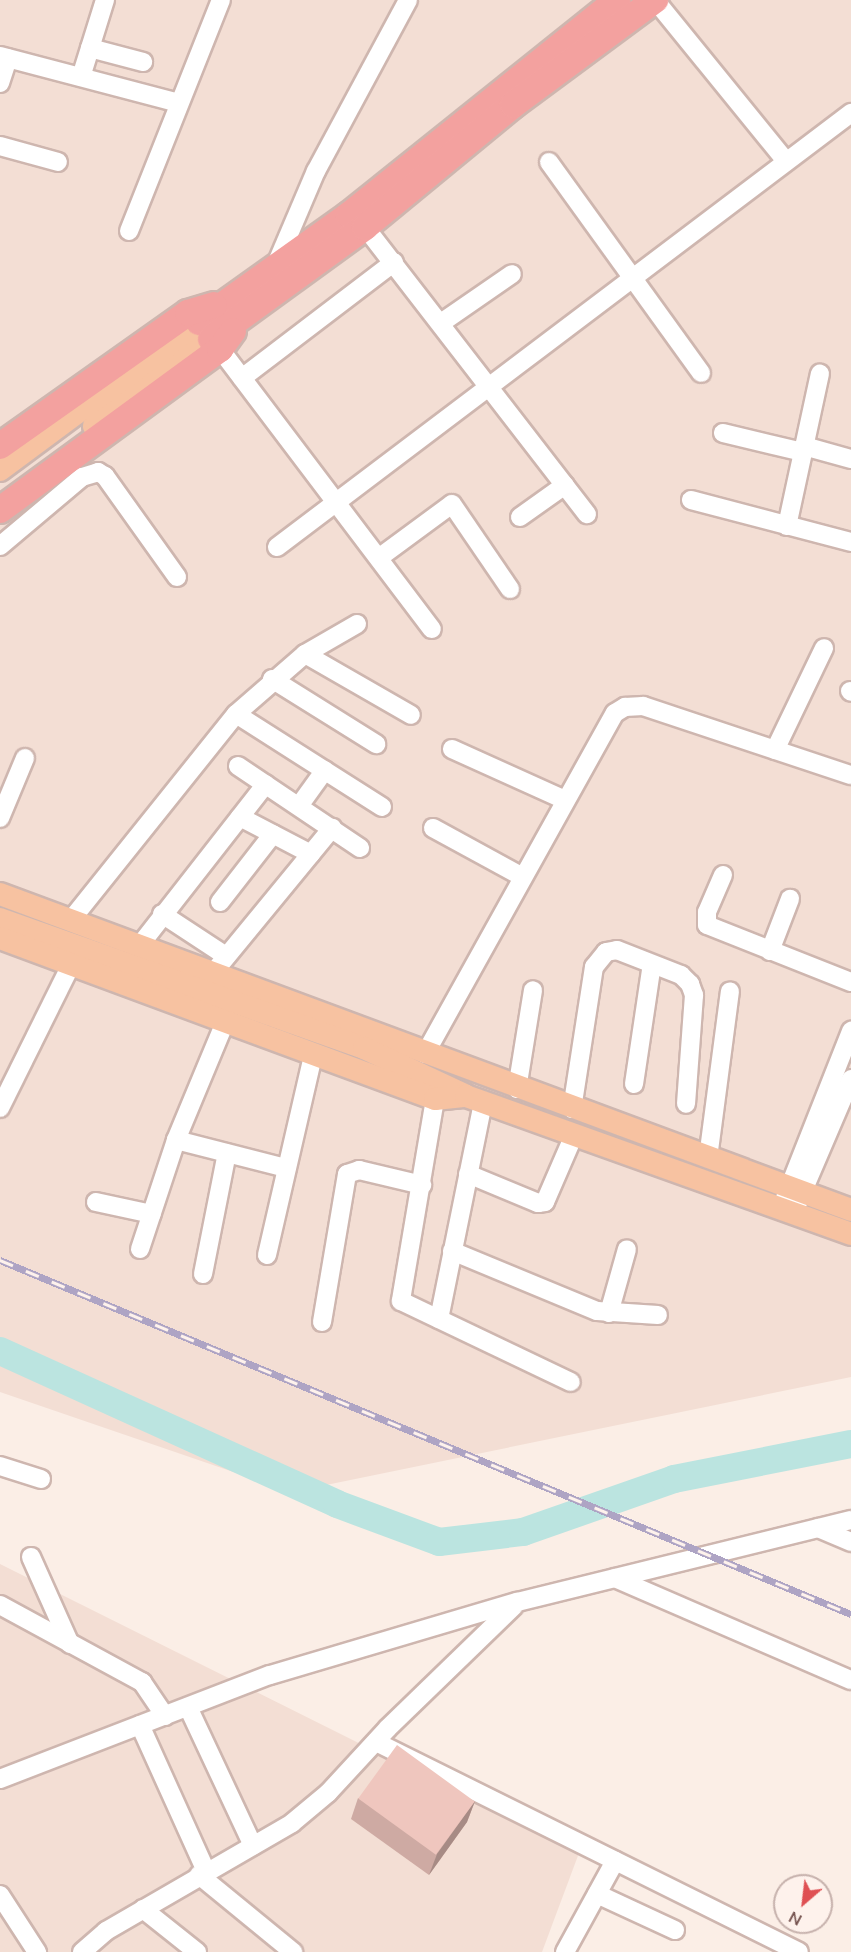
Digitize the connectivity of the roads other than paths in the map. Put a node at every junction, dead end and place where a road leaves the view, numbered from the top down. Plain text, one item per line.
1 (105, 0) edge
2 (221, 0) edge
3 (408, 0) edge
4 (617, 0) edge
5 (655, 0) edge
6 (90, 48) junction
7 (4, 57) edge
8 (143, 62) dead end
9 (81, 77) junction
10 (0, 83) edge
11 (179, 103) junction
12 (851, 113) edge
13 (0, 146) edge
14 (786, 161) junction
15 (58, 162) dead end
16 (549, 162) dead end
17 (365, 227) junction
18 (129, 231) dead end
19 (394, 262) junction
20 (274, 268) junction
21 (512, 274) dead end
22 (632, 276) junction
23 (237, 307) junction
24 (441, 323) junction
25 (210, 337) junction
26 (701, 373) dead end
27 (820, 374) dead end
28 (242, 378) junction
29 (489, 385) junction
30 (723, 433) dead end
31 (0, 446) edge
32 (803, 449) junction
33 (851, 459) edge
34 (0, 470) edge
35 (565, 484) junction
36 (338, 500) junction
37 (691, 500) dead end
38 (2, 503) edge
39 (587, 514) dead end
40 (520, 517) dead end
41 (26, 524) junction
42 (787, 526) junction
43 (851, 542) edge
44 (0, 546) edge
45 (277, 547) dead end
46 (380, 557) junction
47 (177, 577) dead end
48 (510, 588) dead end
49 (357, 624) dead end
50 (432, 629) dead end
51 (824, 648) dead end
52 (305, 654) junction
53 (272, 680) junction
54 (236, 714) junction
55 (411, 715) dead end
56 (376, 744) dead end
57 (452, 749) dead end
58 (776, 750) junction
59 (25, 758) dead end
60 (238, 766) dead end
61 (325, 770) junction
62 (851, 776) edge
63 (266, 784) junction
64 (565, 800) junction
65 (299, 806) junction
66 (382, 807) dead end
67 (240, 817) junction
68 (0, 818) edge
69 (332, 828) junction
70 (432, 828) dead end
71 (273, 834) junction
72 (360, 848) dead end
73 (311, 854) junction
74 (723, 875) dead end
75 (523, 877) junction
76 (0, 894) edge
77 (790, 899) dead end
78 (220, 902) dead end
79 (162, 914) junction
80 (0, 920) edge
81 (71, 920) junction
82 (0, 938) edge
83 (140, 945) junction
84 (770, 951) junction
85 (72, 963) junction
86 (652, 964) junction
87 (220, 965) junction
88 (851, 982) edge
89 (533, 990) dead end
90 (730, 992) dead end
91 (225, 1022) junction
92 (851, 1031) edge
93 (425, 1054) junction
94 (313, 1055) junction
95 (851, 1079) edge
96 (634, 1084) dead end
97 (517, 1089) junction
98 (435, 1099) junction
99 (475, 1099) junction
100 (686, 1104) dead end
101 (0, 1108) edge
102 (572, 1109) junction
103 (574, 1135) junction
104 (176, 1140) junction
105 (227, 1153) junction
106 (708, 1158) junction
107 (286, 1168) junction
108 (468, 1174) junction
109 (422, 1185) junction
110 (791, 1201) junction
111 (96, 1202) dead end
112 (849, 1203) edge
113 (152, 1214) junction
114 (851, 1234) edge
115 (140, 1249) dead end
116 (627, 1249) dead end
117 (452, 1251) junction
118 (267, 1255) dead end
119 (203, 1274) dead end
120 (609, 1313) junction
121 (658, 1315) dead end
122 (439, 1318) junction
123 (322, 1322) dead end
124 (571, 1382) dead end
125 (0, 1466) edge
126 (41, 1479) dead end
127 (851, 1520) edge
128 (818, 1528) junction
129 (851, 1542) edge
130 (31, 1557) dead end
131 (615, 1578) junction
132 (517, 1602) junction
133 (0, 1605) edge
134 (70, 1644) junction
135 (851, 1680) edge
136 (188, 1707) junction
137 (165, 1716) junction
138 (140, 1725) junction
139 (376, 1742) junction
140 (0, 1779) edge
141 (253, 1846) junction
142 (615, 1861) junction
143 (202, 1873) junction
144 (597, 1894) junction
145 (0, 1895) edge
146 (143, 1909) junction
147 (675, 1930) dead end
148 (37, 1952) edge
149 (82, 1952) edge
150 (197, 1952) edge
151 (293, 1952) edge
152 (565, 1952) edge
153 (799, 1952) edge

1 - 6 street
2 - 11 street
3 - 20 street
4 - 20 highway
5 - 14 street
5 - 17 highway
6 - 8 street
6 - 9 street
7 - 9 street
7 - 10 street
9 - 11 street
11 - 18 street
12 - 14 street
13 - 15 street
14 - 22 street
16 - 22 street
17 - 19 street
17 - 23 highway
19 - 24 street
19 - 28 street
20 - 23 highway
21 - 24 street
22 - 26 street
22 - 29 street
23 - 25 highway
23 - 25 highway
23 - 31 highway
24 - 29 street
25 - 28 street
25 - 34 main road
25 - 38 highway
27 - 32 street
28 - 36 street
29 - 35 street
29 - 36 street
30 - 32 street
32 - 33 street
32 - 42 street
35 - 39 street
35 - 40 street
36 - 45 street
36 - 46 street
37 - 42 street
38 - 41 street
41 - 44 street
41 - 47 street
42 - 43 street
46 - 48 street
46 - 50 street
49 - 52 street
51 - 58 street
52 - 53 street
52 - 55 street
53 - 54 street
53 - 56 street
54 - 61 street
54 - 81 street
57 - 64 street
58 - 62 street
58 - 64 street
59 - 68 street
60 - 63 street
61 - 65 street
61 - 66 street
63 - 65 street
63 - 67 street
64 - 75 street
65 - 69 street
67 - 71 street
67 - 79 street
69 - 72 street
69 - 73 street
70 - 75 street
71 - 73 street
71 - 78 street
73 - 87 street
74 - 84 street
75 - 93 street
76 - 81 main road
77 - 84 street
79 - 83 street
79 - 87 street
80 - 99 main road
81 - 83 main road
82 - 85 main road
83 - 87 main road
84 - 88 street
85 - 91 main road
85 - 101 street
86 - 96 street
86 - 100 street
86 - 102 street
87 - 93 main road
89 - 97 street
90 - 106 street
91 - 94 main road
91 - 104 street
92 - 110 street
93 - 97 main road
94 - 98 main road
94 - 107 street
95 - 110 street
97 - 102 main road
98 - 99 main road
98 - 109 street
99 - 103 main road
99 - 108 street
102 - 106 main road
103 - 108 street
103 - 110 main road
104 - 105 street
104 - 113 street
105 - 107 street
105 - 119 street
106 - 110 main road
107 - 118 street
108 - 117 street
109 - 122 street
109 - 123 street
110 - 112 main road
110 - 114 main road
111 - 113 street
113 - 115 street
116 - 120 street
117 - 120 street
117 - 122 street
120 - 121 street
122 - 124 street
125 - 126 street
127 - 128 street
128 - 129 street
128 - 131 street
130 - 134 street
131 - 132 street
131 - 135 street
132 - 136 street
132 - 139 street
133 - 134 street
134 - 137 street
136 - 137 street
136 - 141 street
137 - 138 street
138 - 140 street
138 - 143 street
139 - 141 street
139 - 142 street
141 - 143 street
142 - 144 street
142 - 153 street
143 - 146 street
143 - 151 street
144 - 147 street
144 - 152 street
145 - 148 street
146 - 149 street
146 - 150 street

